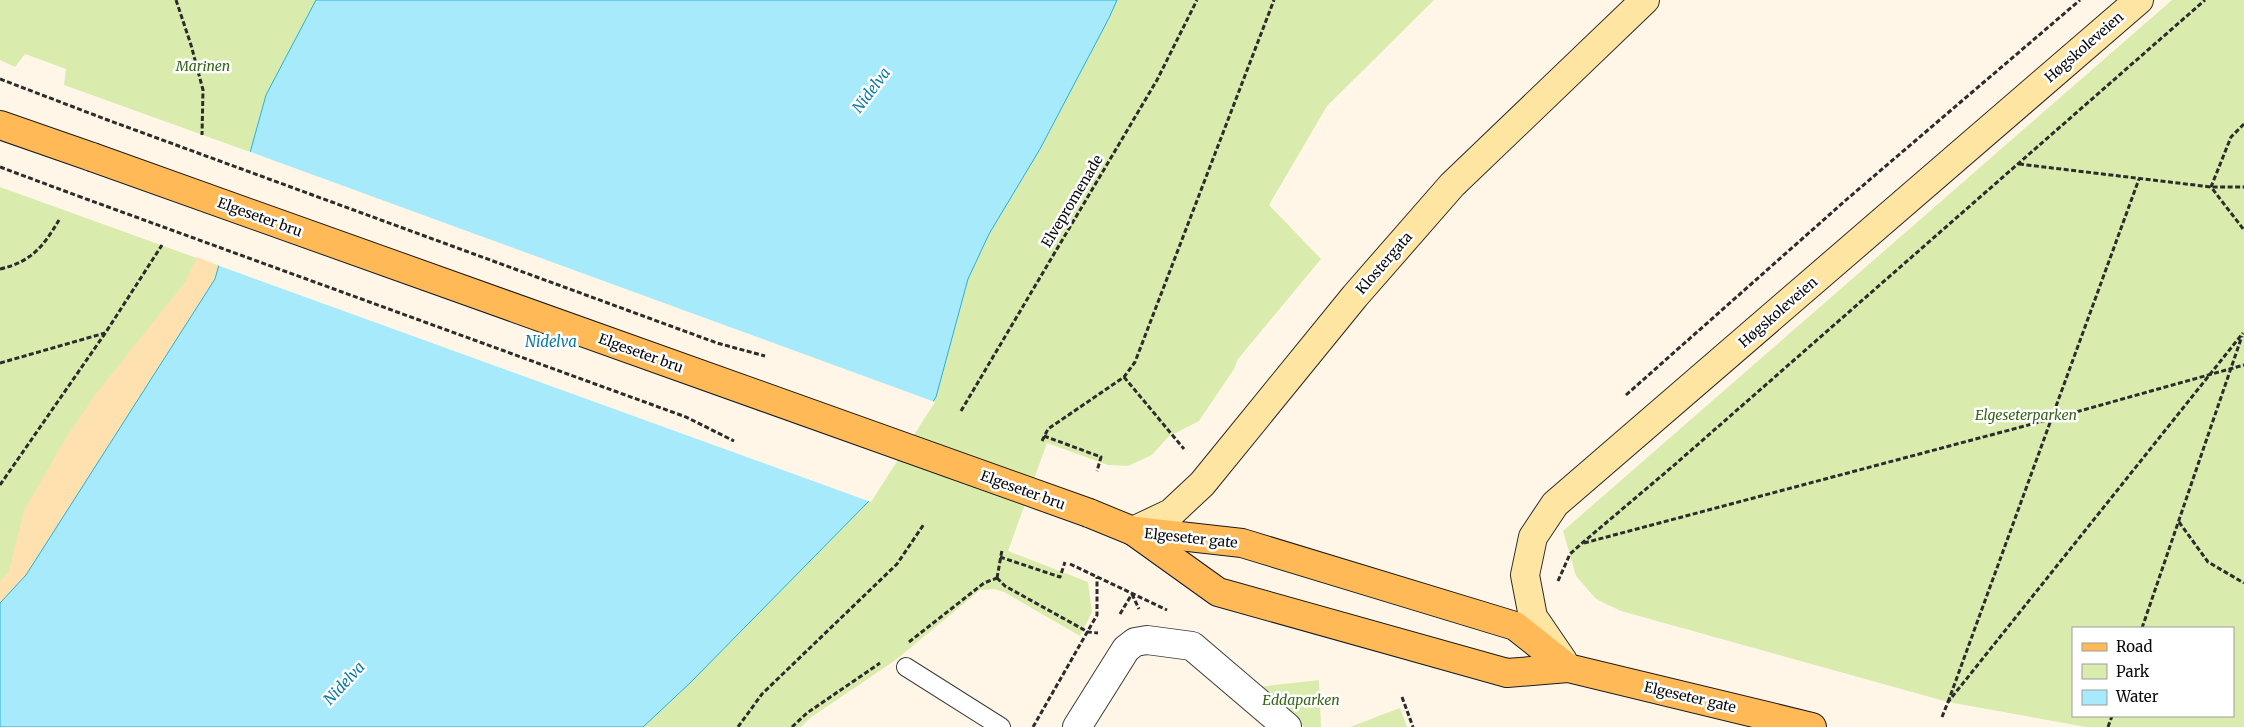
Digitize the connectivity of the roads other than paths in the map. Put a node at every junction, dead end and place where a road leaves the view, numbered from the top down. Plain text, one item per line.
1 (1645, 0) edge
2 (2139, 0) edge
3 (0, 125) edge
4 (1134, 531) junction
5 (906, 667) dead end
6 (1568, 668) junction
7 (1001, 727) edge
8 (1076, 727) edge
9 (1287, 727) edge
10 (1812, 727) edge

1 - 4 main road, Klostergata
2 - 6 main road, Høgskoleveien
3 - 4 main road, Elgeseter bru, bridge
4 - 6 main road, Elgeseter gate
4 - 6 main road, Elgeseter gate
5 - 7 lane
6 - 10 main road, Elgeseter gate
8 - 9 street

